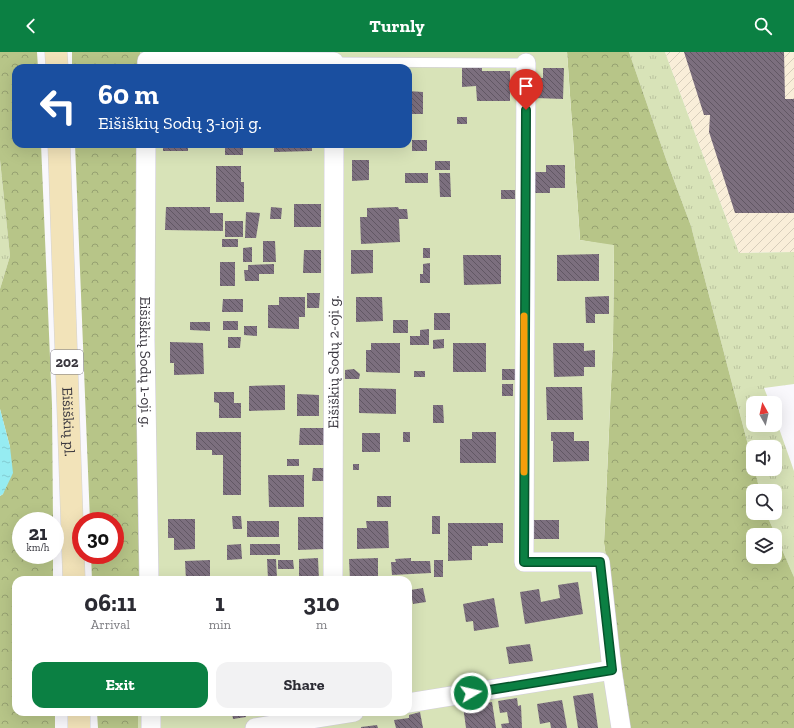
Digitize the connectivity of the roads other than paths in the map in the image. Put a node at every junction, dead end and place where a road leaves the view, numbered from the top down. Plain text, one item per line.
1 (56, 52) edge
2 (526, 63) joint
3 (57, 64) edge
4 (412, 64) edge
5 (59, 148) edge
6 (146, 148) edge
7 (334, 148) edge
8 (74, 576) edge
9 (149, 576) edge
10 (333, 576) edge
11 (612, 670) junction
12 (412, 702) edge
13 (79, 716) edge
14 (151, 716) edge
15 (329, 716) edge
16 (79, 728) edge
17 (151, 728) edge
18 (255, 728) edge
19 (621, 728) edge

1 - 3 main road
2 - 4 lane
2 - 11 street
5 - 8 main road, Eišiškių pl. / 202
6 - 9 street, Eišiškių Sodų 1-oji g.
7 - 10 street, Eišiškių Sodų 2-oji g.
11 - 12 street
11 - 19 street
13 - 16 main road
14 - 17 street
15 - 18 street

